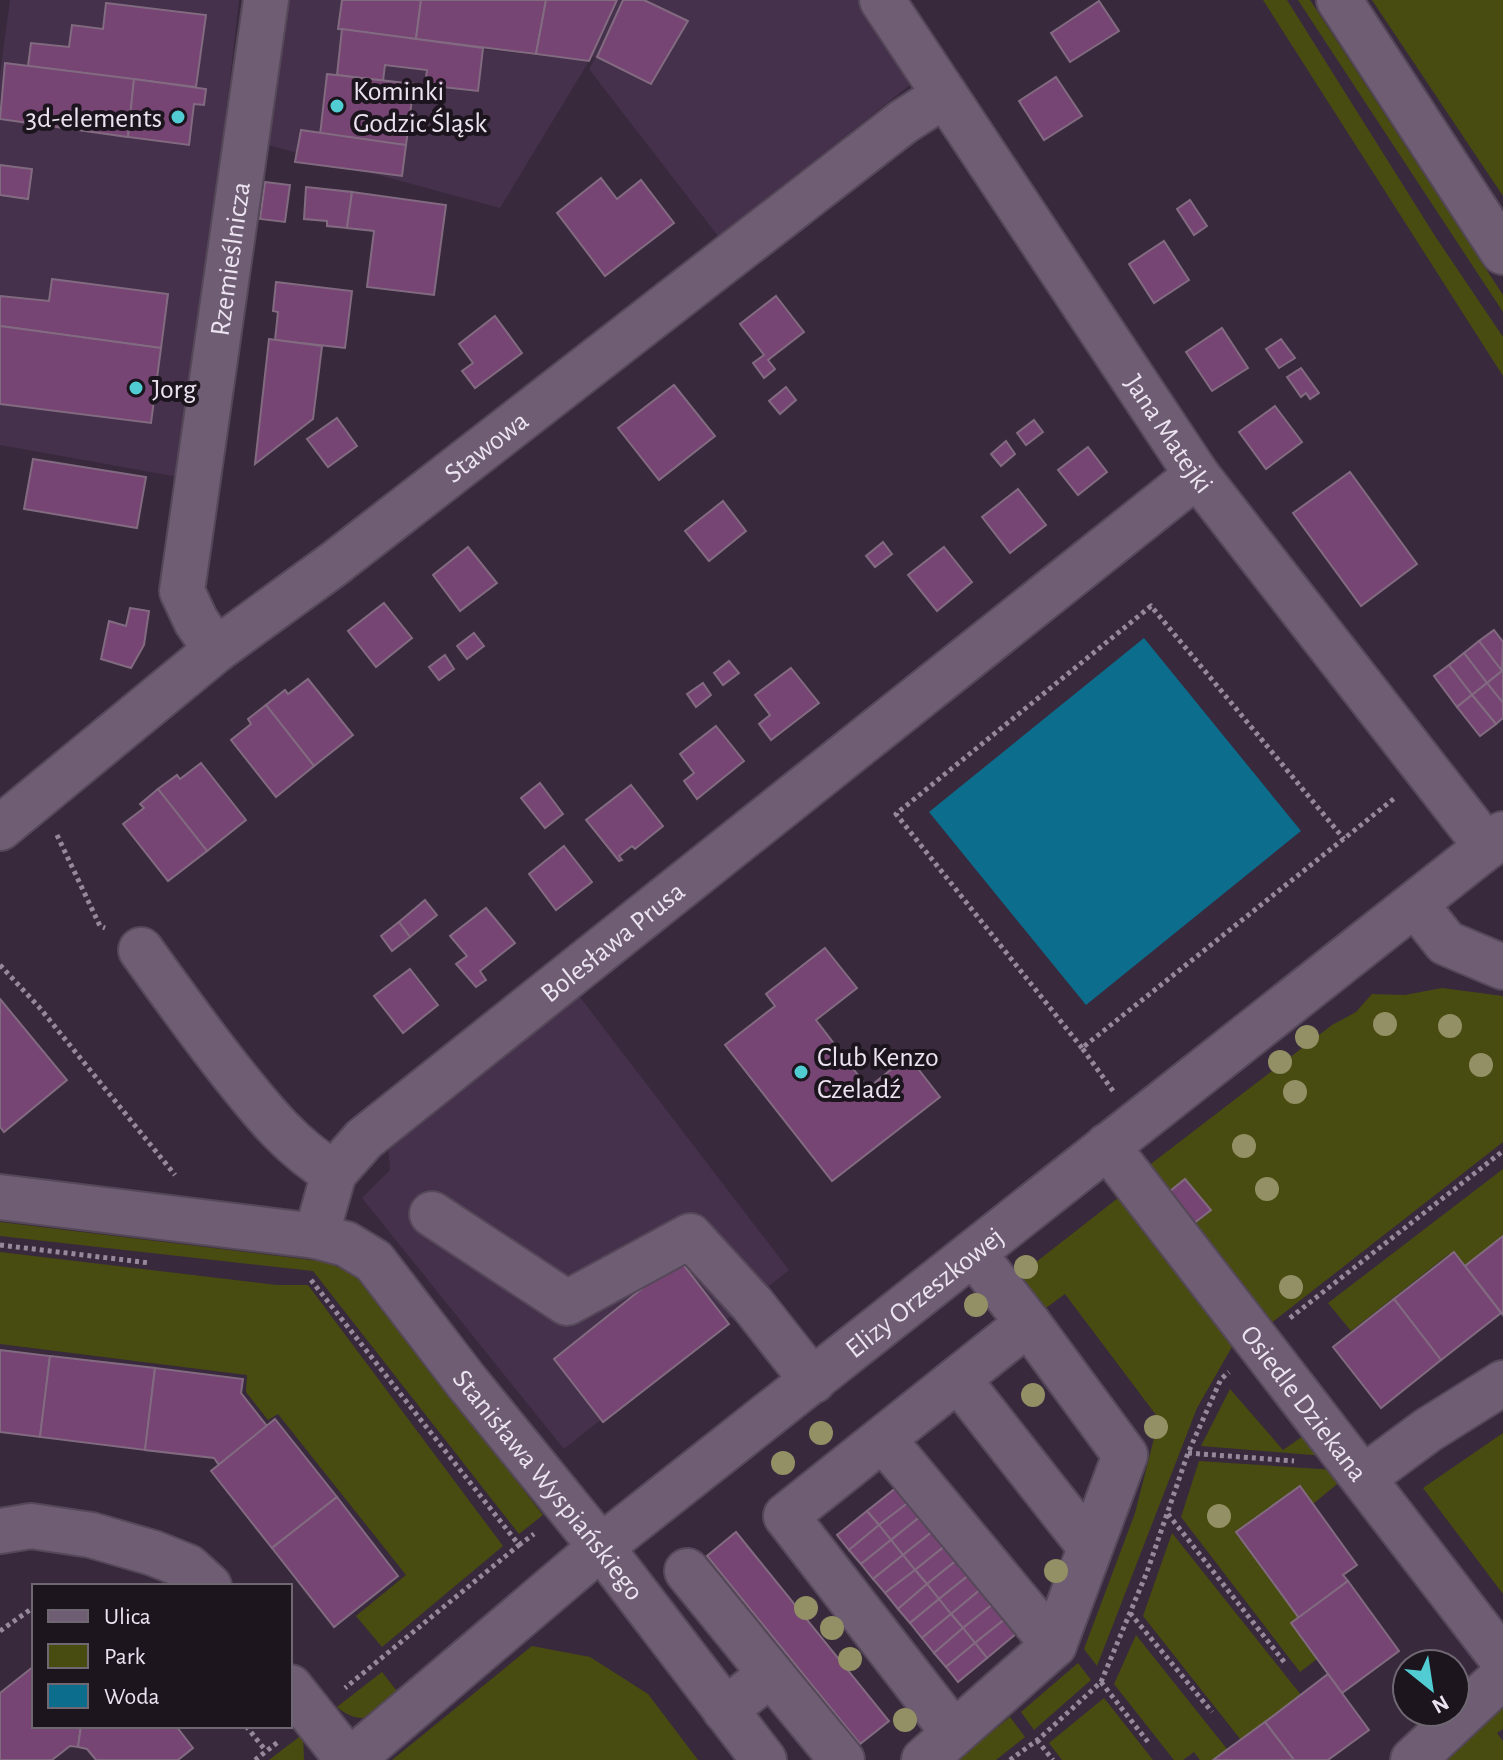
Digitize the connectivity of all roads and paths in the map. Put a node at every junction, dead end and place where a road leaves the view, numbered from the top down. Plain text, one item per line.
1 (266, 0) edge
2 (882, 0) edge
3 (1339, 0) edge
4 (945, 95) junction
5 (1503, 252) edge
6 (1197, 475) junction
7 (216, 650) junction
8 (1428, 771) junction
9 (16, 815) edge
10 (1344, 839) junction
11 (1495, 840) edge
12 (1415, 904) junction
13 (141, 950) joint
14 (0, 965) edge
15 (1503, 967) edge
16 (1082, 1048) junction
17 (1121, 1102) dead end
18 (1107, 1146) junction
19 (1503, 1151) edge
20 (334, 1173) junction
21 (177, 1177) dead end
22 (0, 1197) edge
23 (432, 1214) dead end
24 (316, 1236) junction
25 (0, 1245) edge
26 (974, 1254) junction
27 (152, 1263) dead end
28 (299, 1279) dead end
29 (1028, 1323) junction
30 (1259, 1343) junction
31 (958, 1379) junction
32 (813, 1381) junction
33 (1503, 1383) edge
34 (883, 1439) junction
35 (1188, 1453) junction
36 (1358, 1472) junction
37 (1167, 1513) junction
38 (0, 1531) edge
39 (601, 1547) junction
40 (1090, 1547) junction
41 (687, 1571) dead end
42 (207, 1584) edge
43 (32, 1608) edge
44 (1130, 1613) junction
45 (0, 1631) edge
46 (1054, 1645) junction
47 (1503, 1660) edge
48 (1285, 1663) dead end
49 (771, 1674) junction
50 (1503, 1676) edge
51 (1101, 1682) junction
52 (301, 1701) edge
53 (725, 1710) junction
54 (1212, 1712) dead end
55 (248, 1728) edge
56 (282, 1728) edge
57 (1037, 1740) junction
58 (1148, 1742) dead end
59 (939, 1747) edge
60 (266, 1751) junction
61 (255, 1760) edge
62 (350, 1760) edge
63 (764, 1760) edge
64 (842, 1760) edge
65 (1010, 1760) edge
66 (1053, 1760) edge
67 (1413, 1760) edge

1 - 7 street, Rzemieślnicza
2 - 4 street, Jana Matejki
3 - 5 street
4 - 6 street, Jana Matejki
4 - 7 street, Stawowa
6 - 8 street, Jana Matejki
6 - 20 street, Bolesława Prusa
7 - 9 street, Stawowa
8 - 10 path
8 - 11 street, Jana Matejki
9 - 13 path
10 - 16 path
10 - 16 path
11 - 12 street, Elizy Orzeszkowej
12 - 15 street
12 - 18 street, Elizy Orzeszkowej
13 - 20 street
14 - 21 path
16 - 17 path
18 - 26 street, Elizy Orzeszkowej
18 - 30 street, Osiedle Dziekana
19 - 30 path
20 - 24 street, Bolesława Prusa
22 - 24 street
23 - 32 street
24 - 39 street, Stanisława Wyspiańskiego
25 - 27 path
26 - 29 street
26 - 32 street, Elizy Orzeszkowej
28 - 52 path
29 - 31 street
29 - 40 street
30 - 35 path
30 - 36 street, Osiedle Dziekana
31 - 34 street
31 - 40 street
32 - 39 street, Elizy Orzeszkowej
33 - 36 street
34 - 46 street
34 - 59 street
35 - 36 path
35 - 37 path
36 - 47 street, Osiedle Dziekana
37 - 44 path
37 - 48 path
38 - 42 street
39 - 53 street, Stanisława Wyspiańskiego
39 - 62 street, Elizy Orzeszkowej
40 - 46 street
41 - 49 street
43 - 45 path
44 - 51 path
44 - 54 path
46 - 59 street
49 - 53 street
49 - 64 street
50 - 67 street
51 - 57 path
51 - 58 path
52 - 62 street
53 - 63 street, Stanisława Wyspiańskiego
55 - 60 path
56 - 60 path
57 - 65 path
57 - 66 path
60 - 61 path

